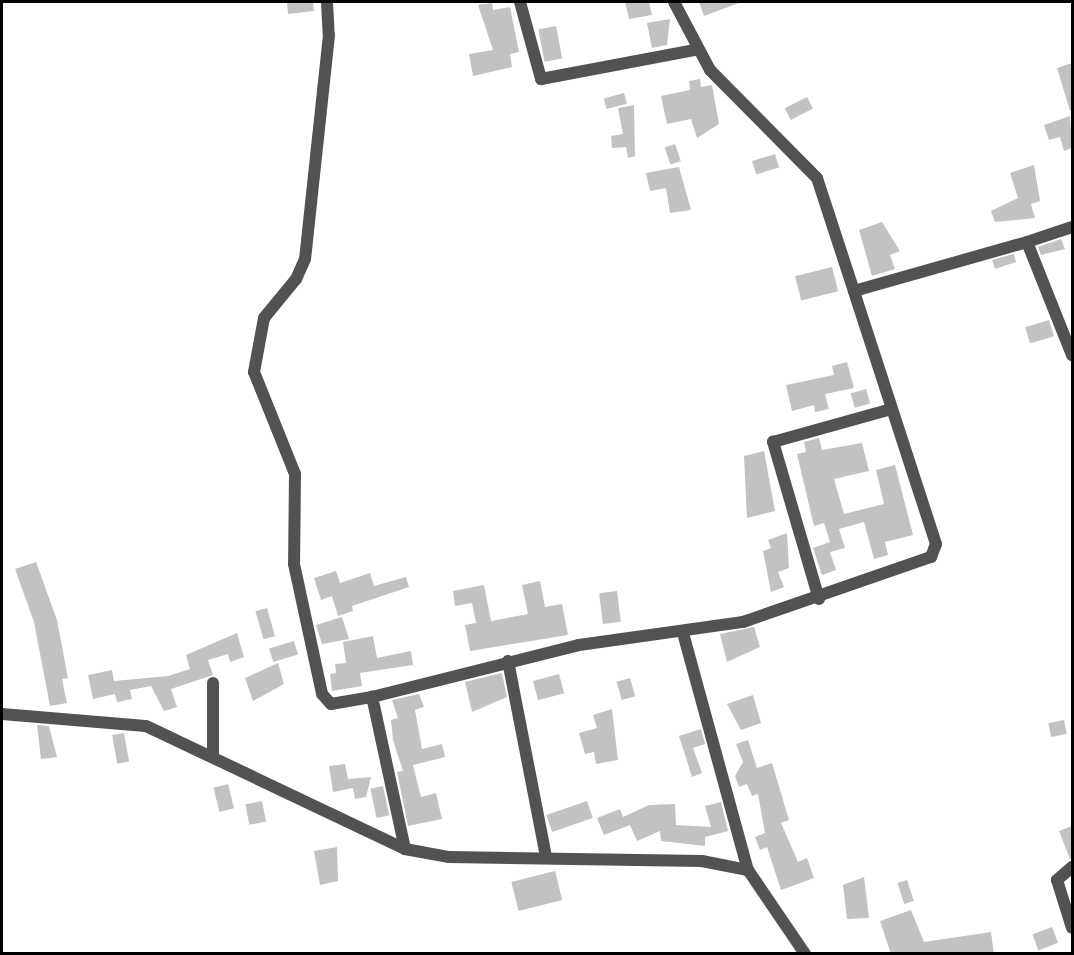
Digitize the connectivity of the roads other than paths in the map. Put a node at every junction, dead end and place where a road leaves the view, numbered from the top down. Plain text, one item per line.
1 (327, 2) edge
2 (520, 2) edge
3 (674, 2) edge
4 (695, 50) junction
5 (1072, 227) edge
6 (1027, 242) junction
7 (854, 291) junction
8 (1072, 355) edge
9 (891, 409) junction
10 (819, 599) junction
11 (682, 633) junction
12 (508, 661) junction
13 (213, 682) dead end
14 (372, 697) junction
15 (2, 714) edge
16 (213, 756) junction
17 (405, 849) junction
18 (546, 856) junction
19 (1072, 867) edge
20 (748, 870) junction
21 (1072, 928) edge
22 (805, 954) edge

1 - 14 street
2 - 4 street
3 - 4 street
4 - 7 street
5 - 6 street
6 - 7 street
6 - 8 street
7 - 9 street
9 - 10 street
9 - 10 street
10 - 11 street
11 - 12 street
11 - 20 street
12 - 14 street
12 - 18 street
13 - 16 street
14 - 17 street
15 - 16 street
16 - 17 street
17 - 18 street
18 - 20 street
19 - 21 street
20 - 22 street

